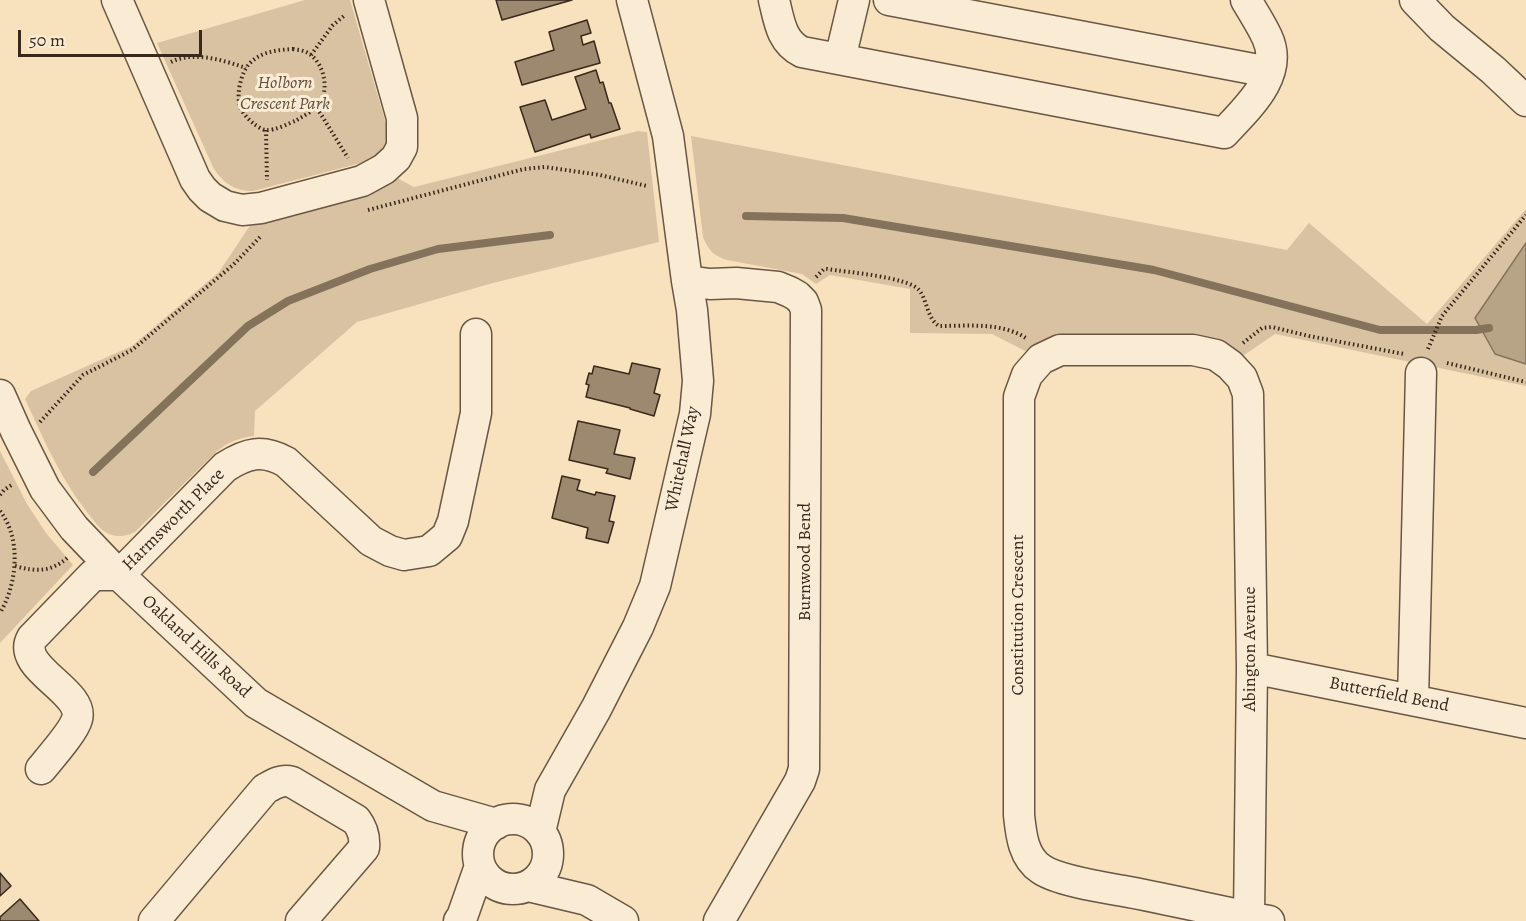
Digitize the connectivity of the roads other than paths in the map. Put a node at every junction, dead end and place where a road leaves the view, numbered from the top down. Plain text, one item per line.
1 (117, 0) edge
2 (632, 0) edge
3 (774, 0) edge
4 (854, 0) edge
5 (889, 0) edge
6 (1246, 0) edge
7 (1415, 0) edge
8 (370, 3) edge
9 (840, 59) junction
10 (1493, 70) junction
11 (1269, 72) junction
12 (1526, 91) edge
13 (1526, 101) edge
14 (687, 281) junction
15 (476, 334) dead end
16 (1426, 362) road end
17 (1242, 378) joint
18 (0, 395) edge
19 (119, 575) junction
20 (1252, 668) junction
21 (1413, 700) junction
22 (1526, 723) edge
23 (41, 769) dead end
24 (433, 806) junction
25 (525, 832) junction
26 (479, 861) junction
27 (519, 887) junction
28 (587, 900) junction
29 (461, 919) edge
30 (1256, 920) edge
31 (154, 921) edge
32 (302, 921) edge
33 (622, 921) edge
34 (719, 921) edge

1 - 8 street
2 - 14 street, Whitehall Way
3 - 9 street
4 - 9 street
5 - 11 street
6 - 11 street
7 - 10 street
9 - 11 street
10 - 12 street
10 - 13 street
14 - 25 street, Whitehall Way
14 - 34 street, Burnwood Bend
15 - 19 street, Harmsworth Place
16 - 21 street
17 - 20 street, Abington Avenue
17 - 30 street, Constitution Crescent
18 - 19 street, Oakland Hills Road
19 - 23 street
19 - 24 street, Oakland Hills Road
20 - 21 street, Butterfield Bend
20 - 30 street, Abington Avenue
21 - 22 street, Butterfield Bend
24 - 25 street, Oakland Hills Road
24 - 26 street, Oakland Hills Road
25 - 26 street
25 - 27 street
25 - 28 street
26 - 27 street
26 - 29 street
27 - 28 street
27 - 29 street
28 - 33 street
31 - 32 street

